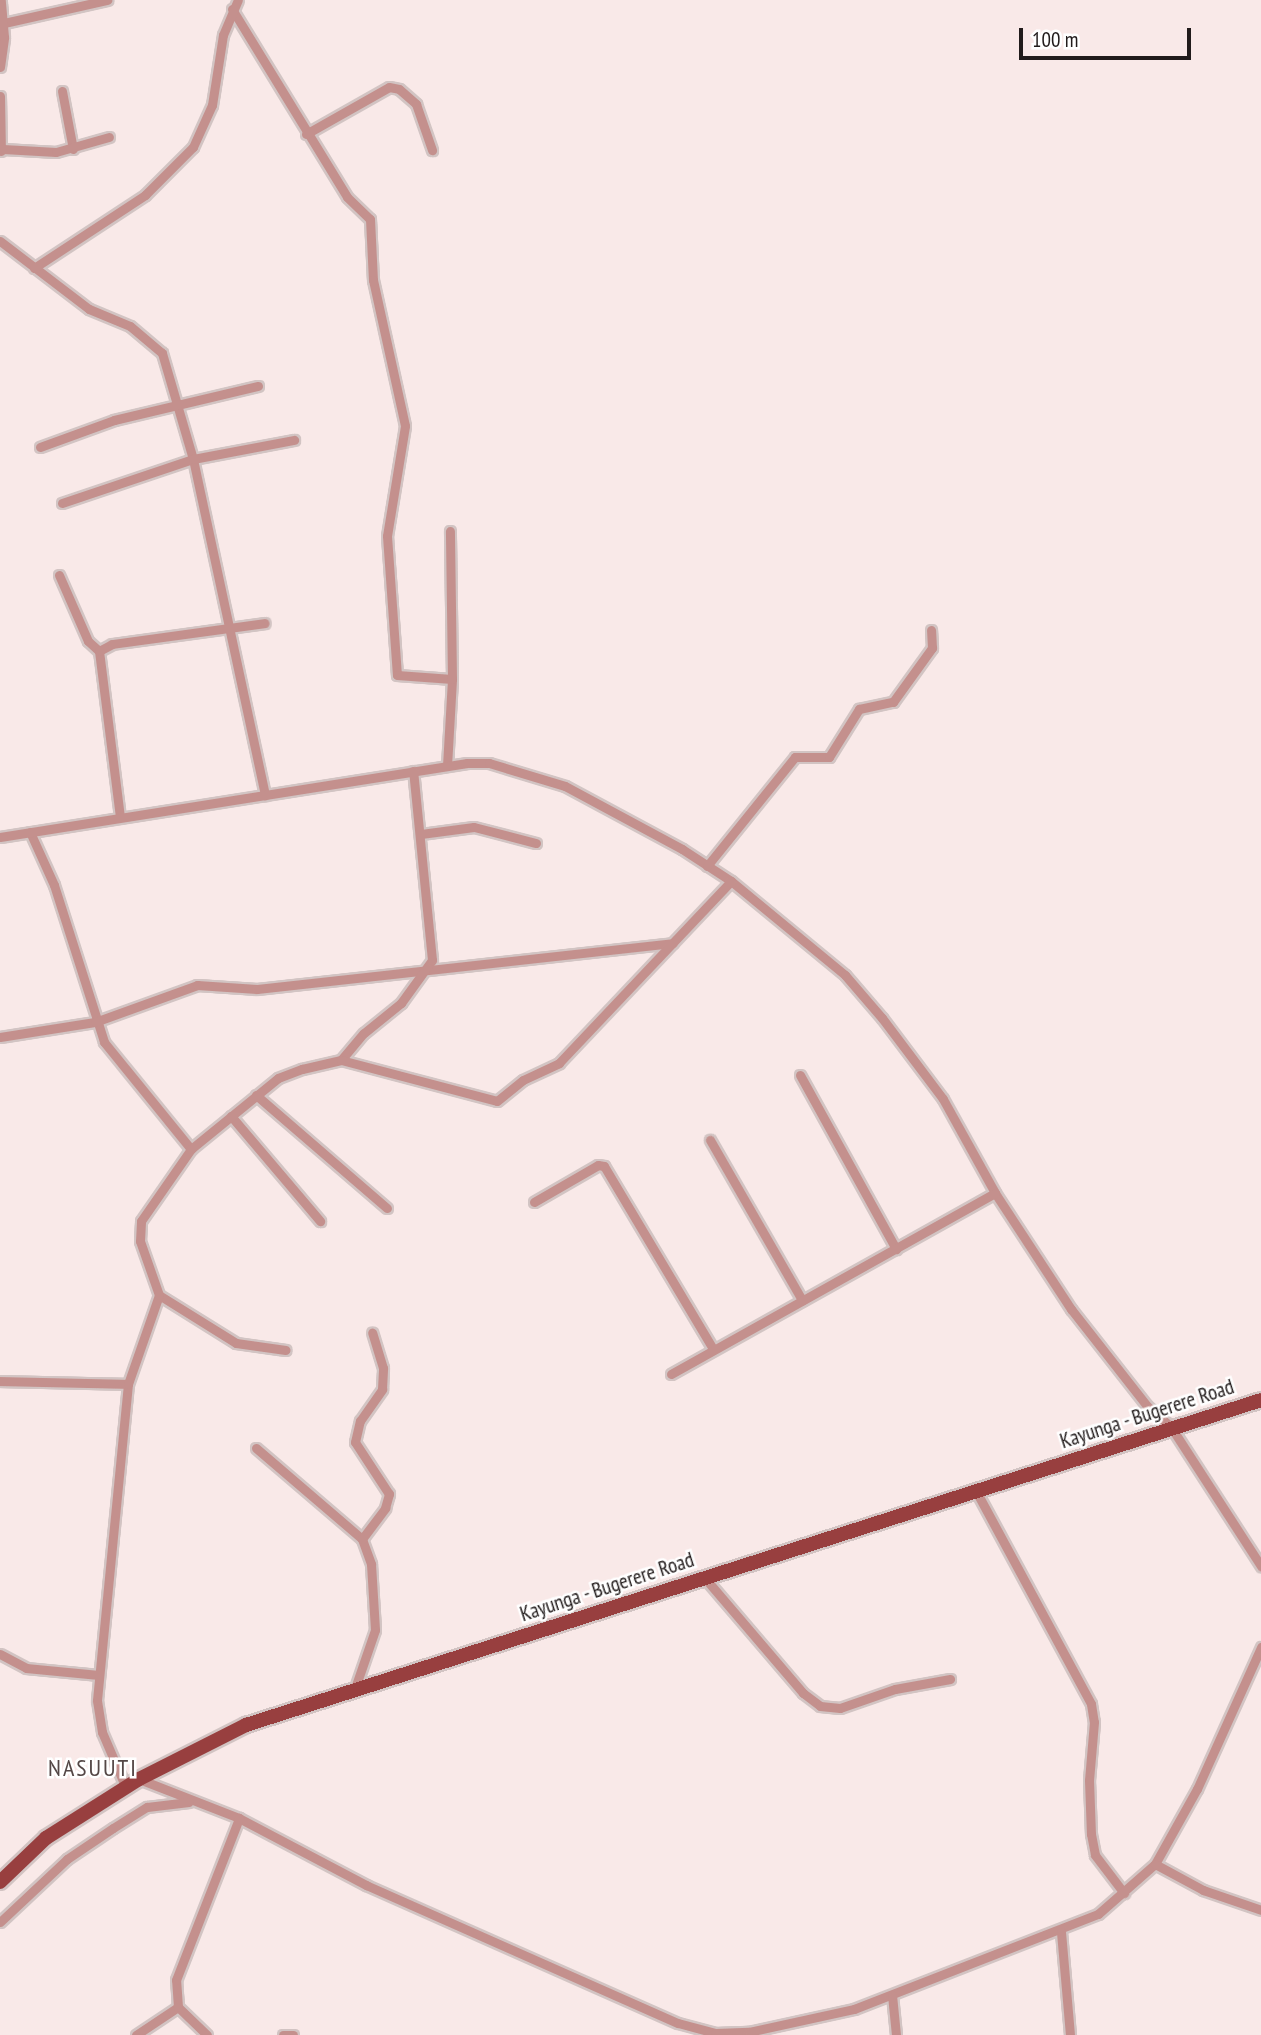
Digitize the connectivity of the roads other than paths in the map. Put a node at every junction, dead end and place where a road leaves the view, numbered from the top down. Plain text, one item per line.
1 (1, 0) edge
2 (107, 0) edge
3 (238, 0) edge
4 (232, 9) junction
5 (4, 23) junction
6 (0, 67) edge
7 (62, 91) dead end
8 (0, 96) edge
9 (306, 134) junction
10 (109, 137) dead end
11 (73, 149) junction
12 (2, 150) edge
13 (432, 150) dead end
14 (0, 241) edge
15 (34, 268) junction
16 (258, 386) dead end
17 (177, 405) junction
18 (294, 440) dead end
19 (40, 447) dead end
20 (192, 459) junction
21 (62, 503) dead end
22 (450, 531) dead end
23 (59, 575) dead end
24 (265, 623) dead end
25 (229, 628) junction
26 (930, 630) dead end
27 (99, 651) junction
28 (452, 679) junction
29 (447, 766) junction
30 (413, 771) junction
31 (265, 795) junction
32 (120, 817) junction
33 (30, 832) junction
34 (421, 834) junction
35 (0, 836) edge
36 (536, 843) dead end
37 (708, 866) junction
38 (731, 881) junction
39 (672, 943) junction
40 (423, 972) junction
41 (95, 1022) junction
42 (0, 1037) edge
43 (341, 1060) junction
44 (800, 1075) dead end
45 (256, 1095) junction
46 (231, 1116) junction
47 (710, 1140) dead end
48 (191, 1149) junction
49 (995, 1193) junction
50 (534, 1202) dead end
51 (387, 1208) dead end
52 (320, 1221) dead end
53 (895, 1249) junction
54 (159, 1295) junction
55 (802, 1300) junction
56 (372, 1333) dead end
57 (712, 1347) junction
58 (286, 1350) dead end
59 (671, 1374) dead end
60 (0, 1381) edge
61 (128, 1384) junction
62 (1261, 1400) edge
63 (1171, 1427) junction
64 (256, 1448) dead end
65 (976, 1491) junction
66 (362, 1539) junction
67 (1261, 1566) edge
68 (704, 1577) junction
69 (1261, 1647) edge
70 (0, 1654) edge
71 (99, 1675) junction
72 (950, 1679) dead end
73 (354, 1690) junction
74 (139, 1779) junction
75 (126, 1788) junction
76 (190, 1802) junction
77 (239, 1818) junction
78 (1155, 1864) junction
79 (0, 1882) edge
80 (1124, 1893) junction
81 (1261, 1910) edge
82 (0, 1922) edge
83 (1061, 1931) junction
84 (892, 1995) junction
85 (178, 2007) junction
86 (750, 2034) edge
87 (136, 2035) edge
88 (206, 2035) edge
89 (283, 2035) edge
90 (293, 2035) edge
91 (896, 2035) edge
92 (1070, 2035) edge

1 - 5 street
2 - 5 street
3 - 4 street
4 - 9 street
4 - 15 street
5 - 6 street
7 - 11 street
8 - 12 street
9 - 13 street
9 - 28 street
10 - 11 street
11 - 12 street
14 - 15 street
15 - 17 street
16 - 17 street
17 - 19 street
17 - 20 street
18 - 20 street
20 - 21 street
20 - 25 street
22 - 28 street
23 - 27 street
24 - 25 street
25 - 27 street
25 - 31 street
26 - 37 street
27 - 32 street
28 - 29 street
29 - 30 street
29 - 37 street
30 - 31 street
30 - 34 street
31 - 32 street
32 - 33 street
33 - 35 street
33 - 41 street
34 - 36 street
34 - 40 street
37 - 38 street
38 - 39 street
38 - 49 street
39 - 40 street
39 - 43 street
40 - 41 street
40 - 43 street
41 - 42 street
41 - 48 street
43 - 45 street
44 - 53 street
45 - 46 street
45 - 51 street
46 - 48 street
46 - 52 street
47 - 55 street
48 - 54 street
49 - 53 street
49 - 63 street
50 - 57 street
53 - 55 street
54 - 58 street
54 - 61 street
55 - 57 street
56 - 66 street
57 - 59 street
60 - 61 street
61 - 71 street
62 - 63 main road, Kayunga - Bugerere Road
63 - 65 main road, Kayunga - Bugerere Road
63 - 67 street
64 - 66 street
65 - 68 main road, Kayunga - Bugerere Road
65 - 80 street
66 - 73 street
68 - 72 street
68 - 73 main road, Kayunga - Bugerere Road
69 - 78 street
70 - 71 street
71 - 75 street
73 - 74 main road, Kayunga - Bugerere Road
74 - 75 main road, Kayunga - Bugerere Road
74 - 76 street
75 - 79 main road, Kayunga - Bugerere Road
76 - 77 street
76 - 82 street
77 - 85 street
77 - 86 street
78 - 80 street
78 - 81 street
80 - 83 street
83 - 84 street
83 - 92 street
84 - 86 street
84 - 91 street
85 - 87 street
85 - 88 street
89 - 90 street

